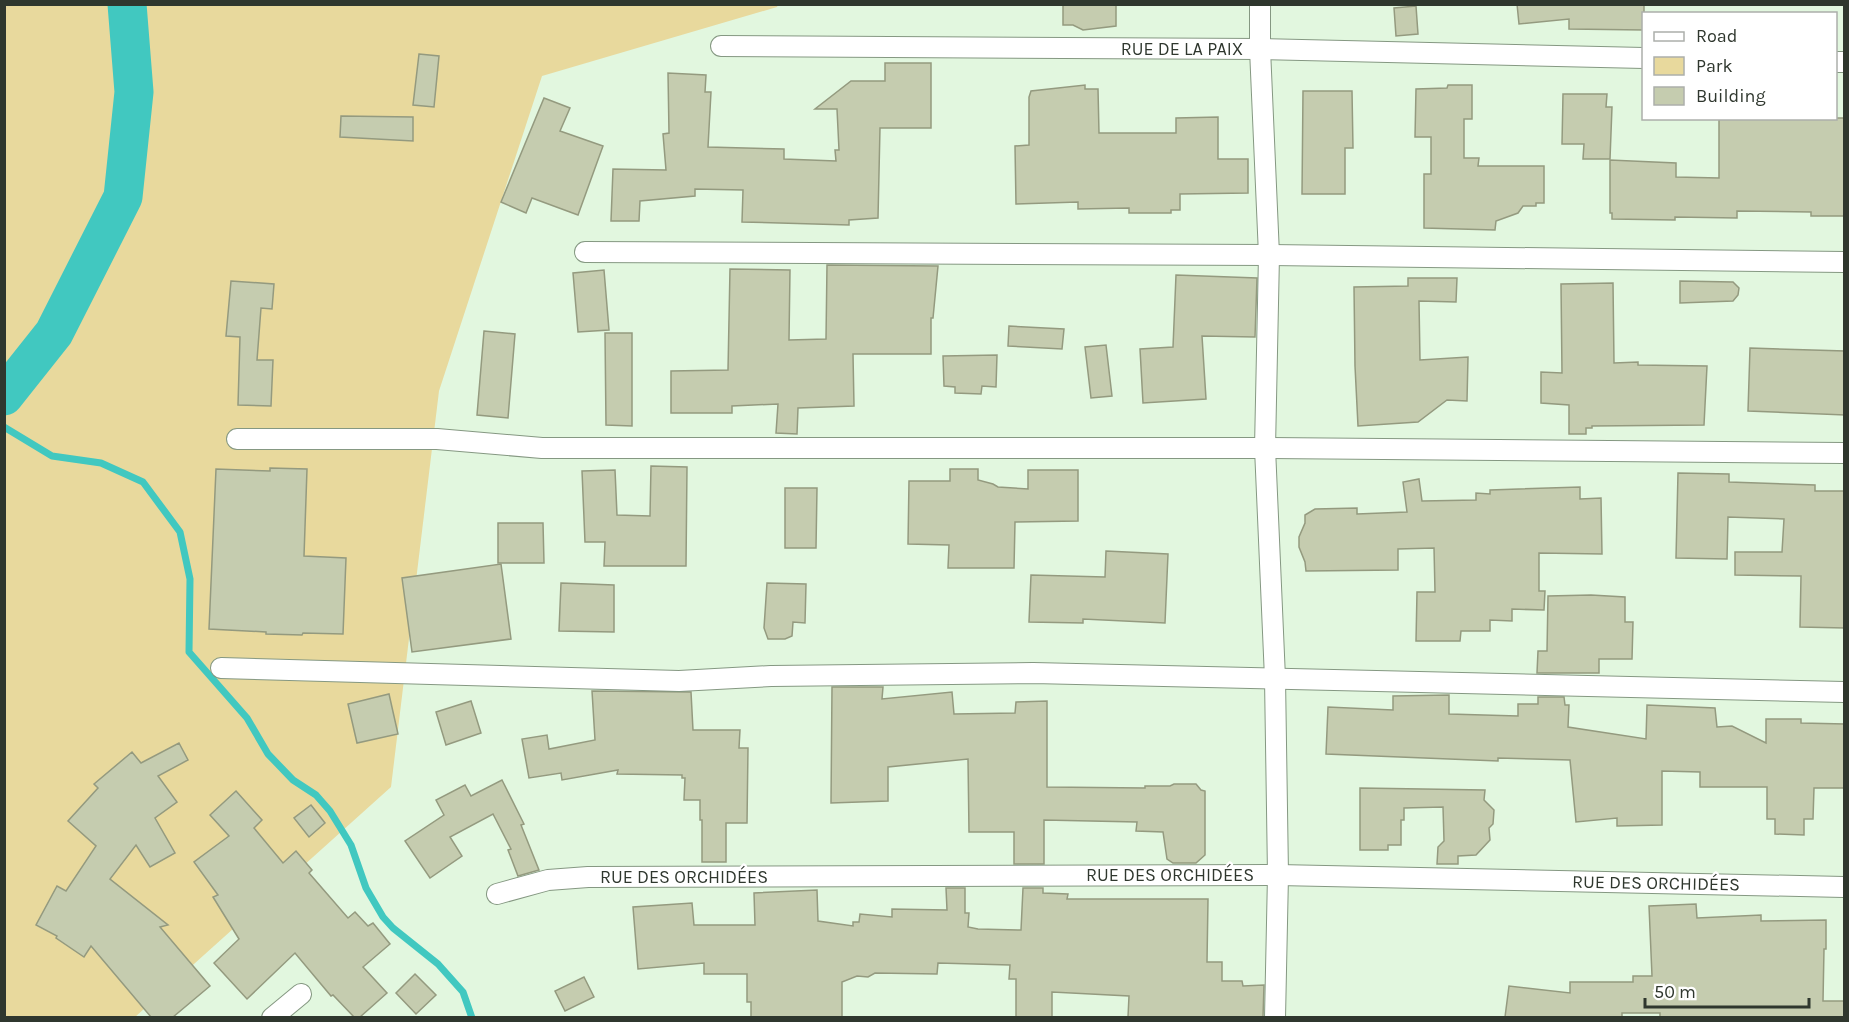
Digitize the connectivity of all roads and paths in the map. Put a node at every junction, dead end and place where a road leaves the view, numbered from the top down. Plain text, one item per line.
1 (1260, 4) edge
2 (721, 46) dead end
3 (1260, 49) junction
4 (1642, 58) edge
5 (585, 252) dead end
6 (1269, 255) junction
7 (1845, 262) edge
8 (237, 439) dead end
9 (1265, 448) junction
10 (1845, 453) edge
11 (221, 668) dead end
12 (1275, 678) junction
13 (1845, 692) edge
14 (1278, 875) junction
15 (1845, 887) edge
16 (497, 894) dead end
17 (301, 994) dead end
18 (272, 1017) edge
19 (1275, 1017) edge

1 - 3 street
2 - 3 street, RUE DE LA PAIX
3 - 4 street, RUE DE LA PAIX
3 - 6 street
5 - 6 street
6 - 7 street
6 - 9 street
8 - 9 street
9 - 10 street
9 - 12 street
11 - 12 street
12 - 13 street
12 - 14 street
14 - 15 street, RUE DES ORCHIDÉES
14 - 16 street, RUE DES ORCHIDÉES
14 - 19 street
17 - 18 street

